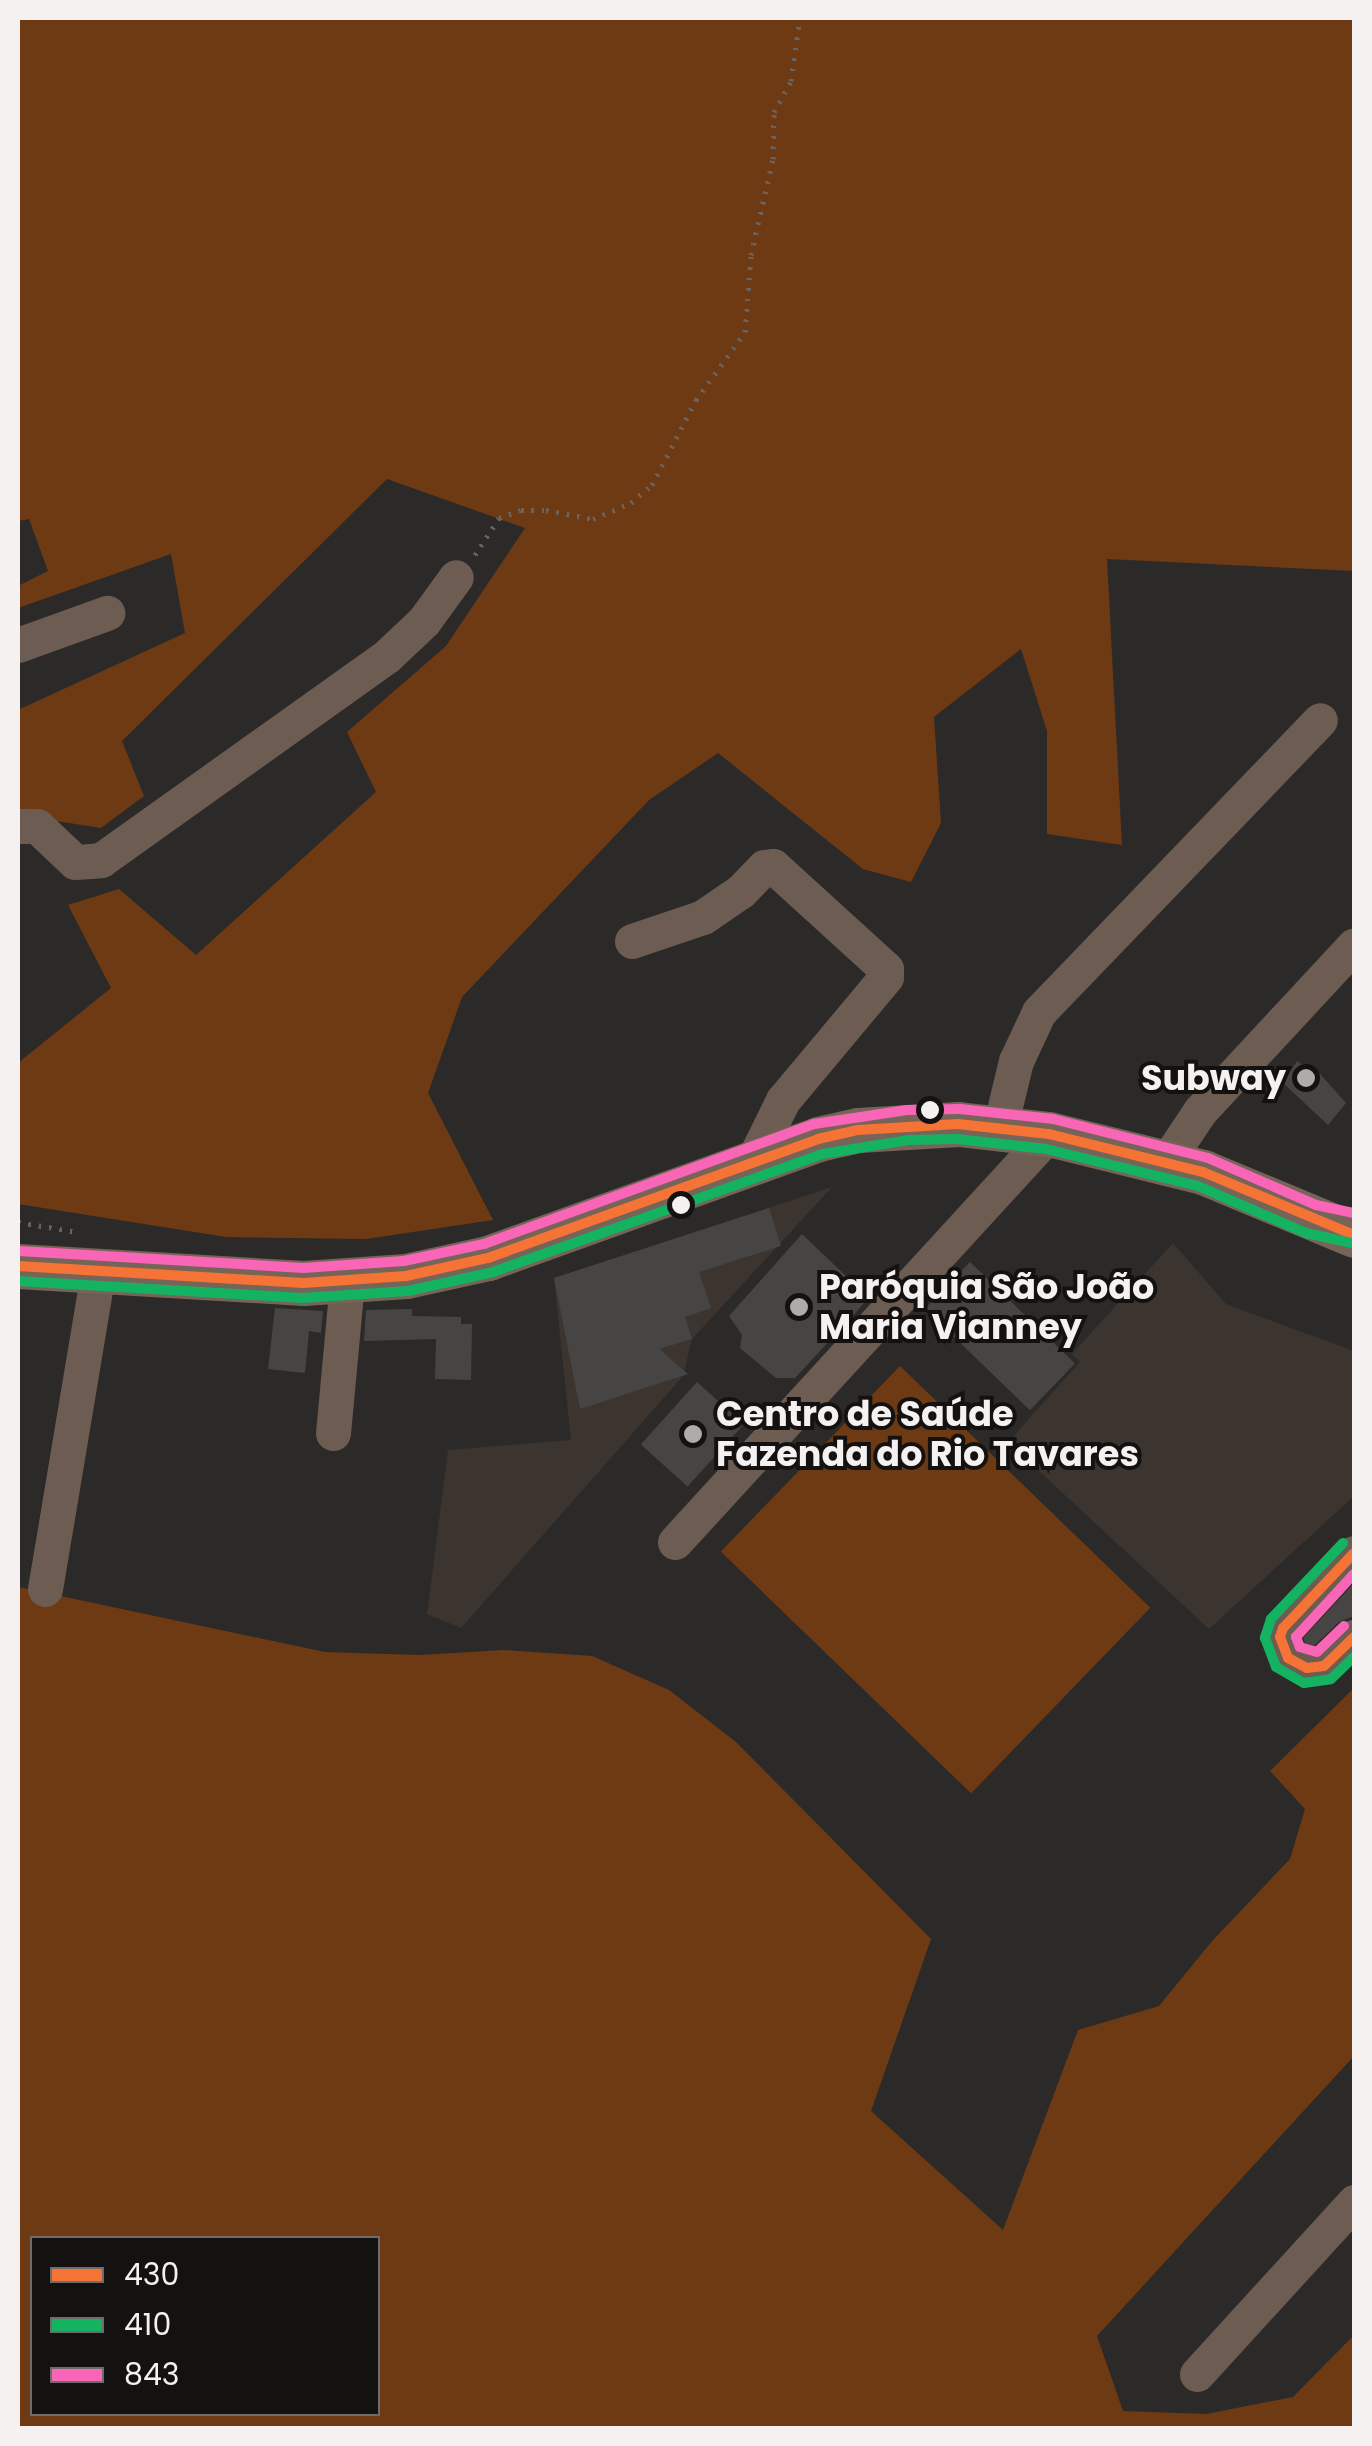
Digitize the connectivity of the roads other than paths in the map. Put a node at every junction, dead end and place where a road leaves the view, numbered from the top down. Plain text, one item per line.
1 (456, 578) road end
2 (107, 612) dead end
3 (18, 645) edge
4 (1320, 720) dead end
5 (18, 826) edge
6 (632, 942) dead end
7 (1354, 945) edge
8 (1000, 1127) junction
9 (1050, 1134) junction
10 (754, 1159) junction
11 (1166, 1162) junction
12 (1340, 1227) edge
13 (18, 1266) edge
14 (98, 1272) junction
15 (347, 1282) junction
16 (334, 1433) dead end
17 (675, 1542) dead end
18 (1354, 1553) edge
19 (46, 1589) dead end
20 (1354, 1637) edge
21 (1354, 2202) edge
22 (1197, 2374) dead end

1 - 5 street
2 - 3 street
4 - 8 street
6 - 10 street
7 - 11 street
8 - 9 main road
8 - 10 main road
9 - 11 main road
9 - 17 street
10 - 15 main road
11 - 12 main road
13 - 14 main road
14 - 15 main road
14 - 19 street
15 - 16 street
18 - 20 street
21 - 22 street

